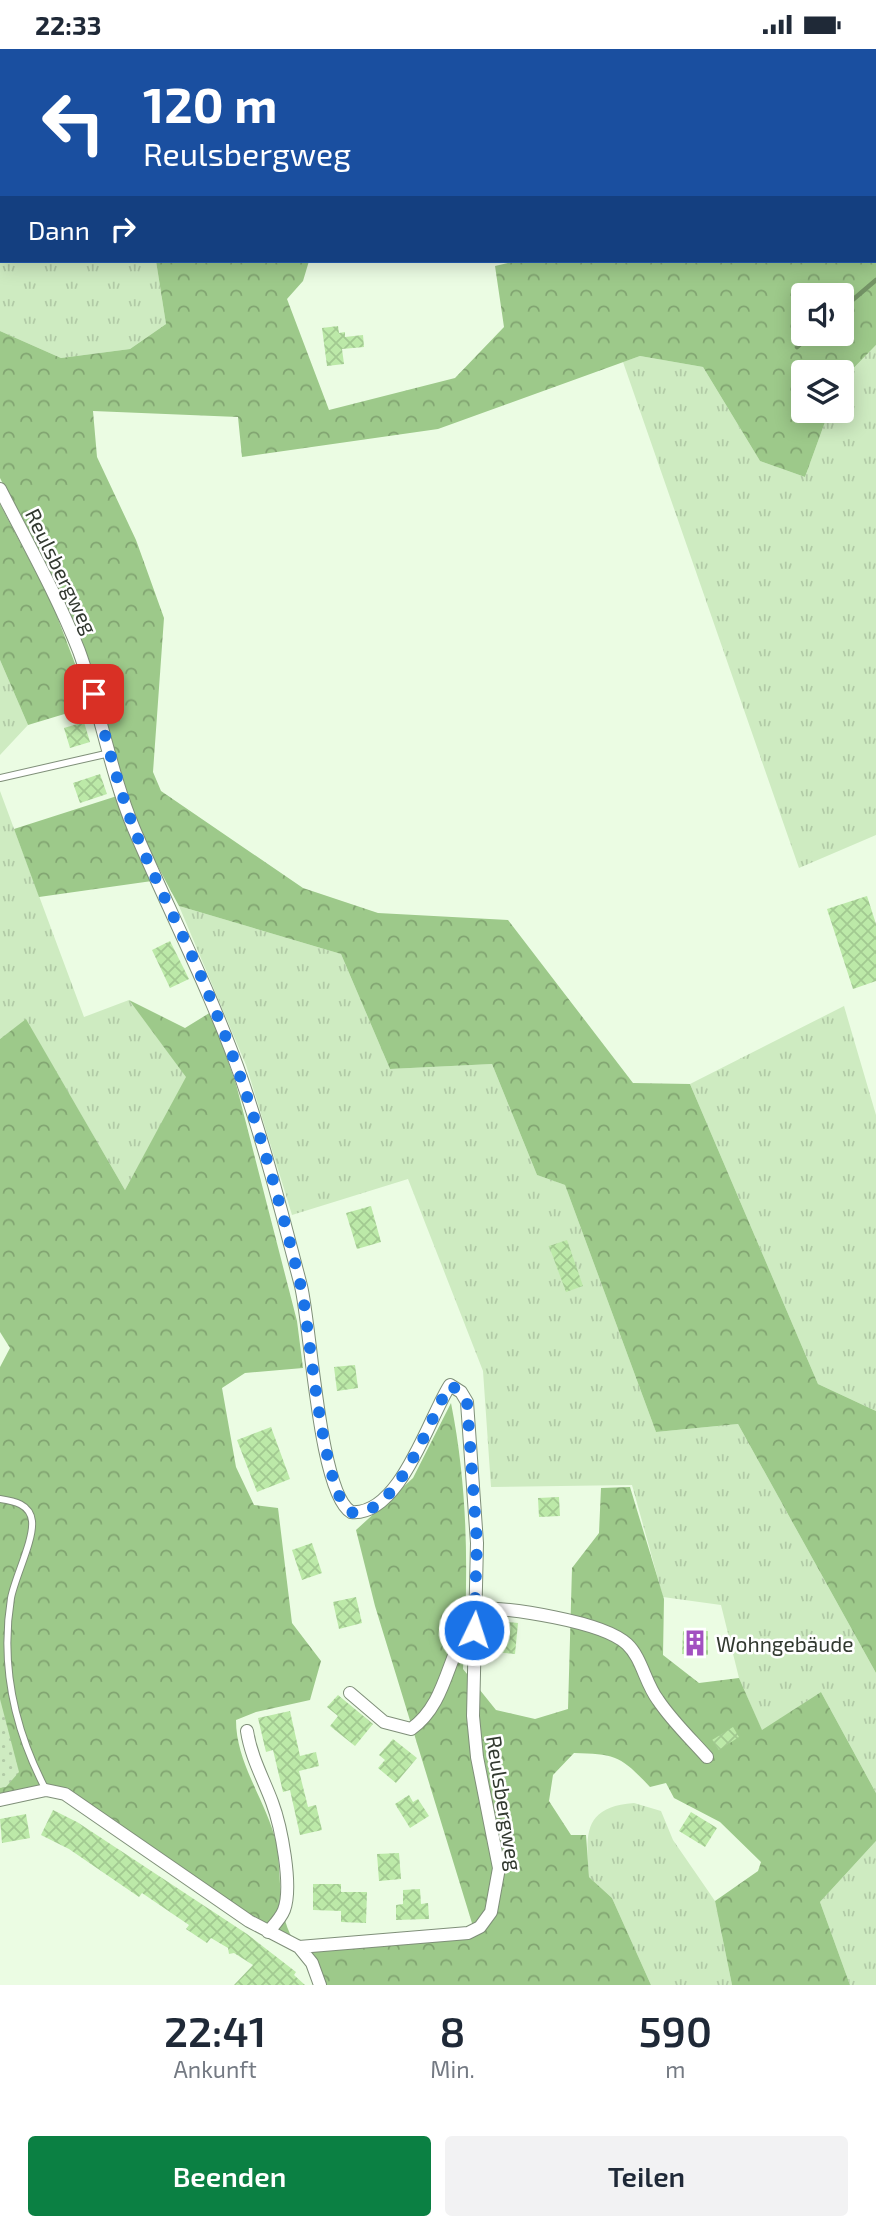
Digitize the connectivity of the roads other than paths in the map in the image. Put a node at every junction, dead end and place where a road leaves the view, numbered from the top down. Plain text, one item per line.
1 (0, 489) edge
2 (110, 753) junction
3 (0, 778) edge
4 (0, 1499) edge
5 (476, 1608) junction
6 (474, 1630) junction
7 (350, 1693) dead end
8 (247, 1731) dead end
9 (707, 1757) dead end
10 (46, 1790) junction
11 (0, 1800) edge
12 (268, 1932) junction
13 (299, 1947) junction
14 (320, 1985) edge

1 - 2 street, Reulsbergweg
2 - 3 lane
2 - 5 street, Reulsbergweg
4 - 10 lane
5 - 6 street, Reulsbergweg
5 - 9 street
6 - 7 street
6 - 13 street, Reulsbergweg
8 - 12 street
10 - 11 street
10 - 12 street
12 - 13 street
13 - 14 street

